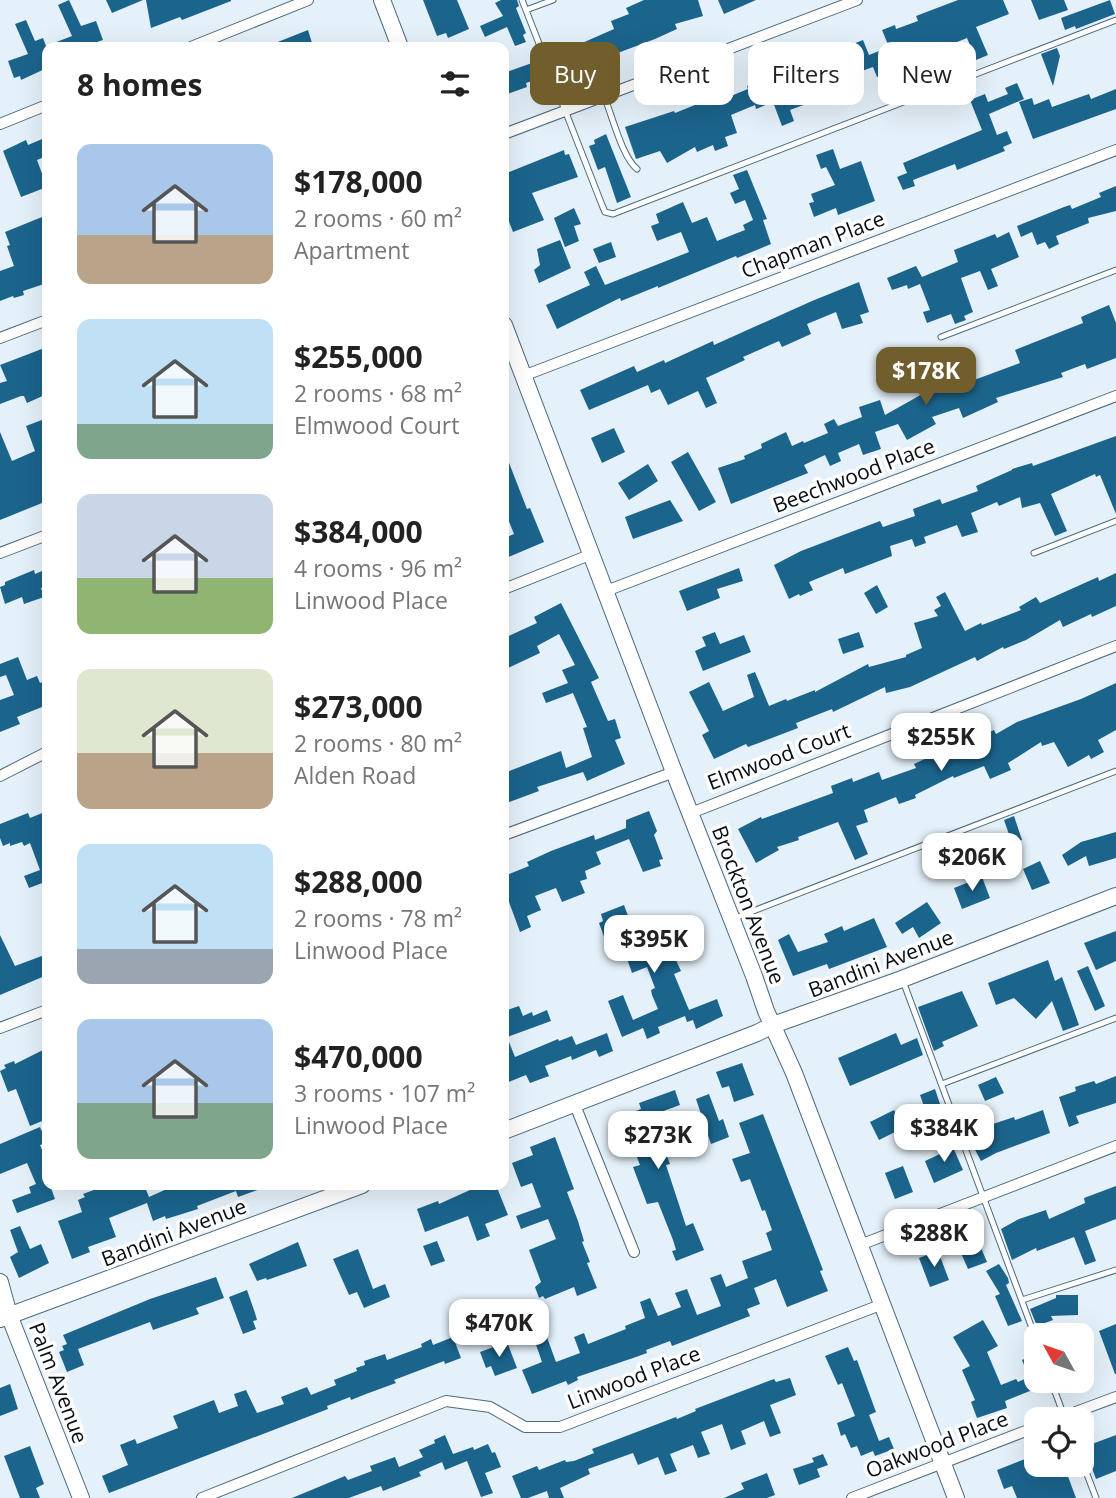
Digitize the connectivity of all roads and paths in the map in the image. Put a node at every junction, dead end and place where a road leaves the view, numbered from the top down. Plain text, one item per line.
1 (308, 0) edge
2 (382, 0) edge
3 (523, 0) edge
4 (553, 0) edge
5 (857, 0) edge
6 (526, 10) junction
7 (1116, 20) edge
8 (203, 42) edge
9 (398, 42) edge
10 (620, 90) edge
11 (581, 105) edge
12 (607, 105) edge
13 (42, 107) edge
14 (565, 111) junction
15 (0, 124) edge
16 (509, 132) edge
17 (1116, 150) edge
18 (637, 169) dead end
19 (1116, 270) edge
20 (42, 322) edge
21 (942, 337) dead end
22 (0, 338) edge
23 (510, 357) edge
24 (523, 376) junction
25 (1116, 396) edge
26 (1116, 521) edge
27 (42, 537) edge
28 (0, 553) edge
29 (1034, 553) dead end
30 (592, 554) junction
31 (509, 587) edge
32 (606, 591) junction
33 (1116, 646) edge
34 (42, 755) edge
35 (1116, 771) edge
36 (674, 772) junction
37 (0, 776) edge
38 (691, 813) junction
39 (509, 833) edge
40 (1116, 896) edge
41 (732, 919) junction
42 (902, 979) junction
43 (42, 1012) edge
44 (1116, 1018) edge
45 (773, 1025) junction
46 (0, 1028) edge
47 (942, 1084) junction
48 (575, 1105) junction
49 (509, 1129) edge
50 (1116, 1146) edge
51 (348, 1190) edge
52 (984, 1197) junction
53 (860, 1245) junction
54 (634, 1252) dead end
55 (1116, 1270) edge
56 (0, 1282) edge
57 (1022, 1300) junction
58 (883, 1304) junction
59 (5, 1317) edge
60 (1030, 1323) edge
61 (1116, 1397) edge
62 (1090, 1407) edge
63 (1024, 1432) edge
64 (942, 1463) junction
65 (1088, 1477) edge
66 (81, 1498) edge
67 (202, 1498) edge
68 (852, 1498) edge
69 (956, 1498) edge
70 (1096, 1498) edge

1 - 8 street
2 - 9 main road
3 - 6 lane
4 - 6 lane
5 - 10 street
6 - 14 lane
7 - 14 lane
11 - 14 street
12 - 18 lane
13 - 15 street
14 - 16 street
17 - 24 street, Chapman Place
19 - 21 lane
20 - 22 street
23 - 24 main road, Brockton Avenue
24 - 30 main road, Brockton Avenue
25 - 32 street, Beechwood Place
26 - 29 lane
27 - 28 street
30 - 31 street
30 - 32 main road, Brockton Avenue
32 - 36 main road, Brockton Avenue
33 - 38 street, Elmwood Court
34 - 37 street
35 - 41 lane
36 - 38 main road, Brockton Avenue
36 - 39 street, Elmwood Court
38 - 41 main road, Brockton Avenue
40 - 42 main road, Bandini Avenue
41 - 45 main road, Brockton Avenue
42 - 45 main road, Bandini Avenue
42 - 47 lane
43 - 46 street
44 - 47 lane
45 - 48 main road, Bandini Avenue
45 - 53 main road, Brockton Avenue
47 - 52 lane
48 - 49 main road, Bandini Avenue
48 - 54 street
50 - 52 street
51 - 59 main road, Bandini Avenue
52 - 53 street
52 - 57 lane
53 - 58 main road, Brockton Avenue
55 - 57 lane
56 - 59 main road, Palm Avenue
57 - 60 lane
58 - 64 main road, Brockton Avenue
58 - 67 street, Linwood Place
59 - 66 main road, Palm Avenue
61 - 62 street
63 - 64 street, Oakwood Place
64 - 68 street, Oakwood Place
64 - 69 main road, Brockton Avenue
65 - 70 lane

